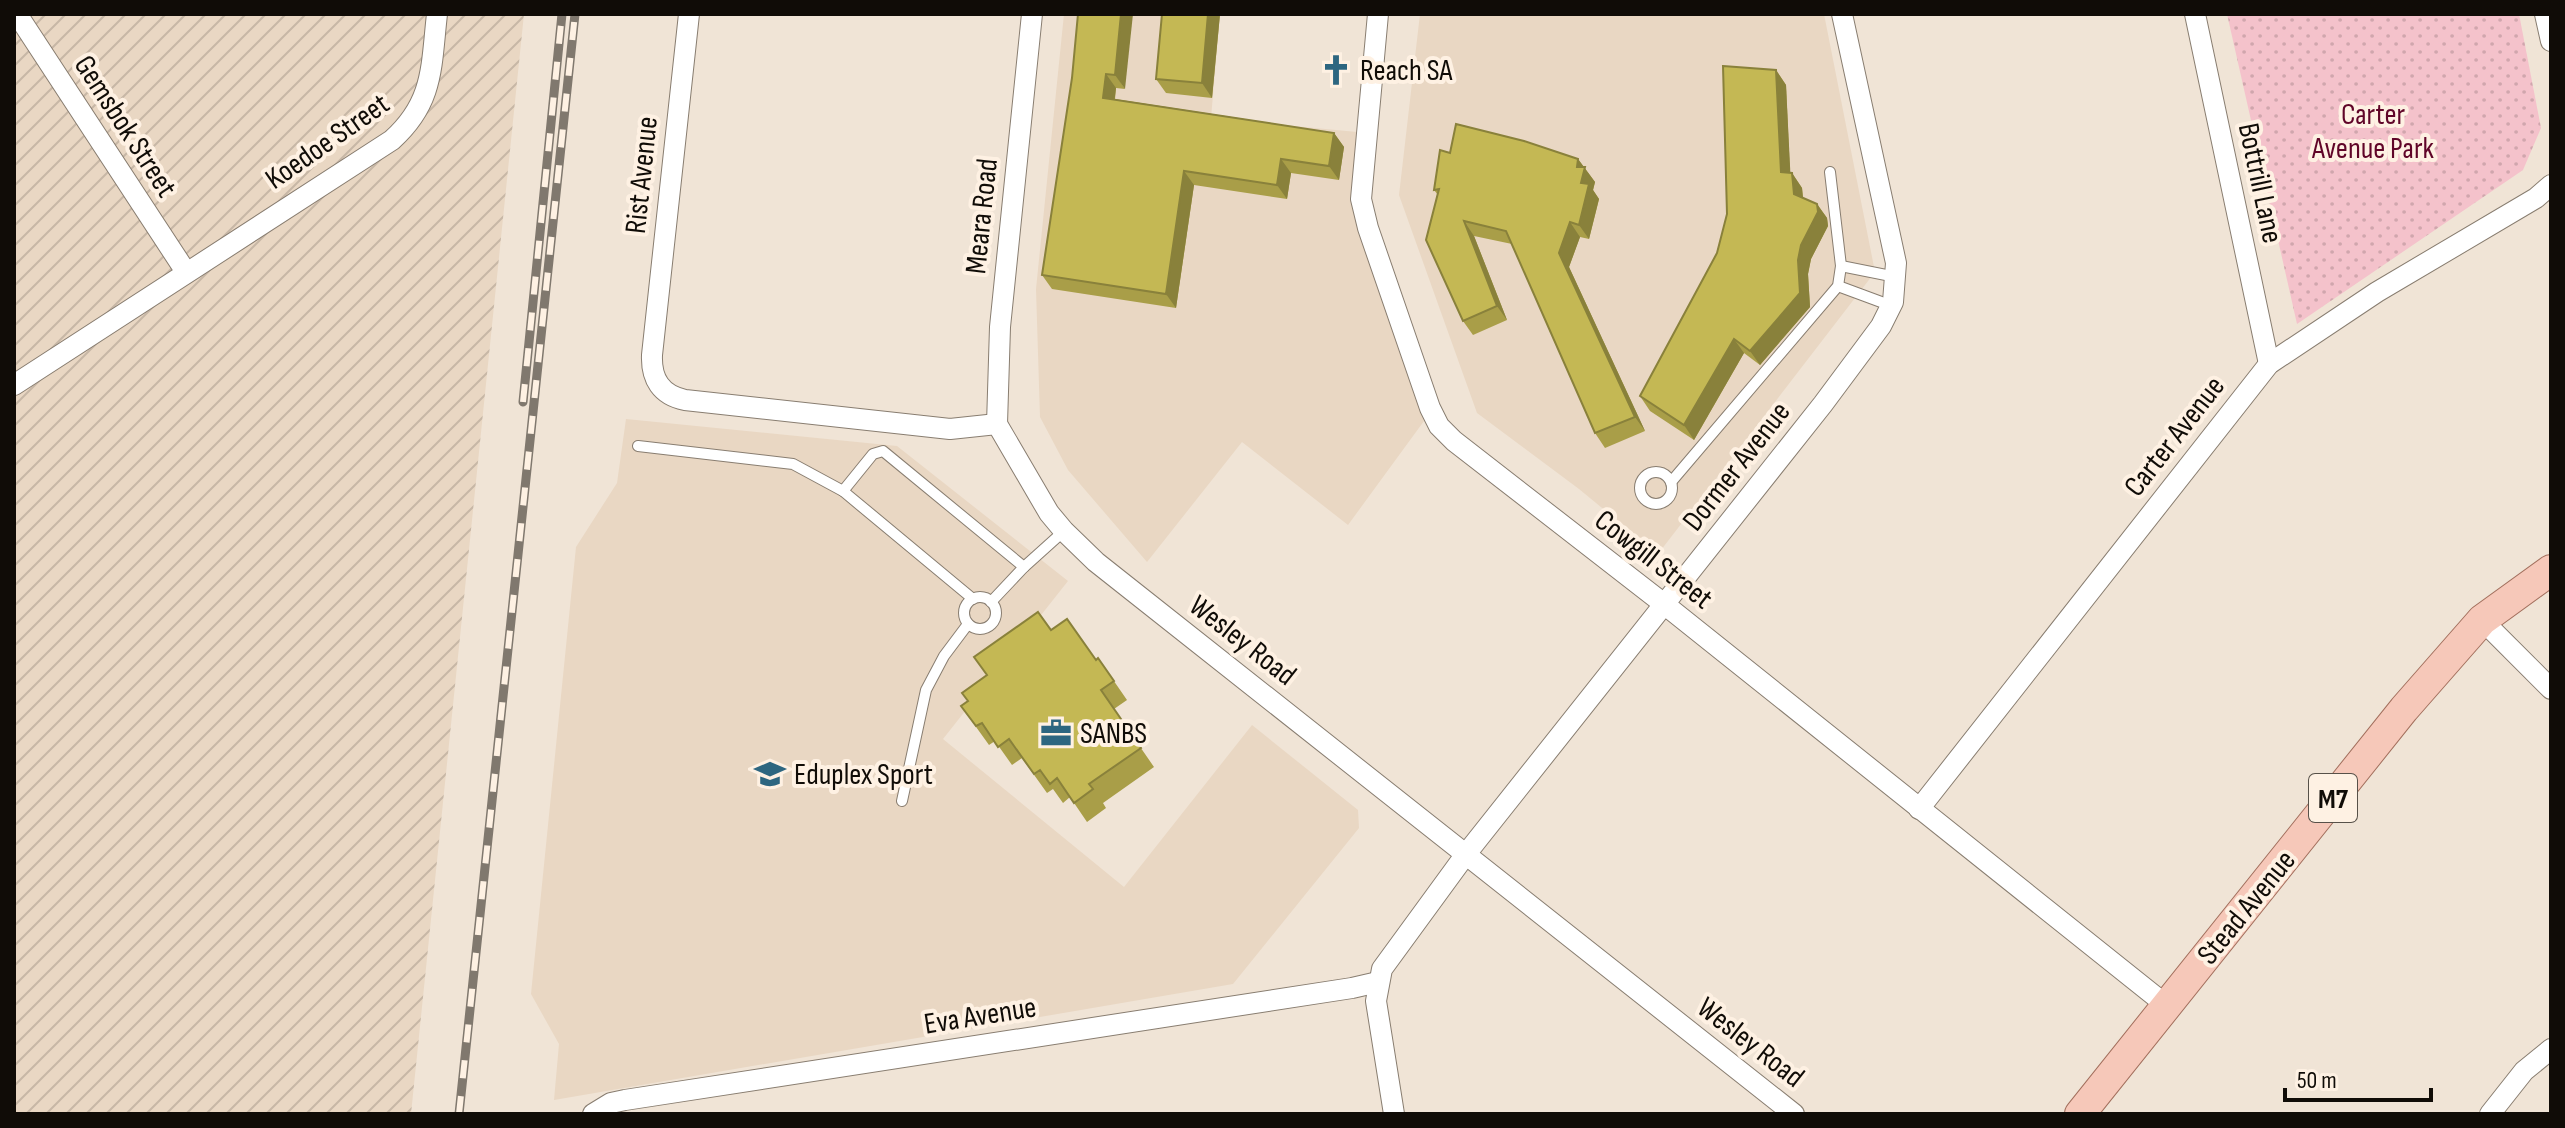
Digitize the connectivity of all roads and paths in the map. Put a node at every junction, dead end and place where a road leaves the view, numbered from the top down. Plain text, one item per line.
1 (17, 14) edge
2 (437, 14) edge
3 (689, 14) edge
4 (1032, 14) edge
5 (1378, 14) edge
6 (1842, 14) edge
7 (2195, 14) edge
8 (2545, 14) edge
9 (2551, 41) edge
10 (1830, 172) dead end
11 (2551, 185) edge
12 (1841, 266) junction
13 (186, 272) junction
14 (1896, 277) junction
15 (1838, 286) junction
16 (1892, 306) junction
17 (2269, 364) junction
18 (14, 385) edge
19 (997, 424) junction
20 (638, 446) dead end
21 (1671, 482) dead end
22 (843, 491) junction
23 (1064, 531) junction
24 (1024, 567) junction
25 (2551, 570) edge
26 (973, 599) junction
27 (991, 602) junction
28 (1664, 604) junction
29 (2482, 620) junction
30 (968, 624) junction
31 (2551, 689) edge
32 (902, 801) dead end
33 (1919, 809) junction
34 (1466, 854) junction
35 (1378, 982) junction
36 (2166, 1005) junction
37 (2551, 1049) edge
38 (593, 1114) edge
39 (1394, 1114) edge
40 (1794, 1114) edge
41 (2080, 1114) edge
42 (2490, 1114) edge

1 - 13 street, Gemsbok Street
2 - 13 street, Koedoe Street
3 - 19 street, Rist Avenue
4 - 19 street, Meara Road
5 - 28 street, Cowgill Street
6 - 14 street, Dormer Avenue
7 - 17 street, Bottrill Lane
8 - 9 street
10 - 12 lane
11 - 17 street, Carter Avenue
12 - 14 lane
12 - 15 lane
13 - 18 street, Koedoe Street
14 - 16 street, Dormer Avenue
15 - 16 lane
15 - 21 lane
16 - 28 street, Dormer Avenue
17 - 33 street, Carter Avenue
19 - 23 street, Wesley Road
20 - 22 lane
22 - 24 lane
22 - 26 lane
23 - 24 lane
23 - 34 street, Wesley Road
24 - 27 lane
25 - 29 main road, Stead Avenue / M7
26 - 27 lane
26 - 30 lane
27 - 30 lane
28 - 33 street, Cowgill Street
28 - 34 street, Dormer Avenue
29 - 31 street
29 - 36 main road, Stead Avenue / M7
30 - 32 lane
33 - 36 street, Cowgill Street
34 - 35 street, Dormer Avenue
34 - 40 street, Wesley Road
35 - 38 street, Eva Avenue
35 - 39 street, Dormer Avenue
36 - 41 main road, Stead Avenue / M7
37 - 42 street

